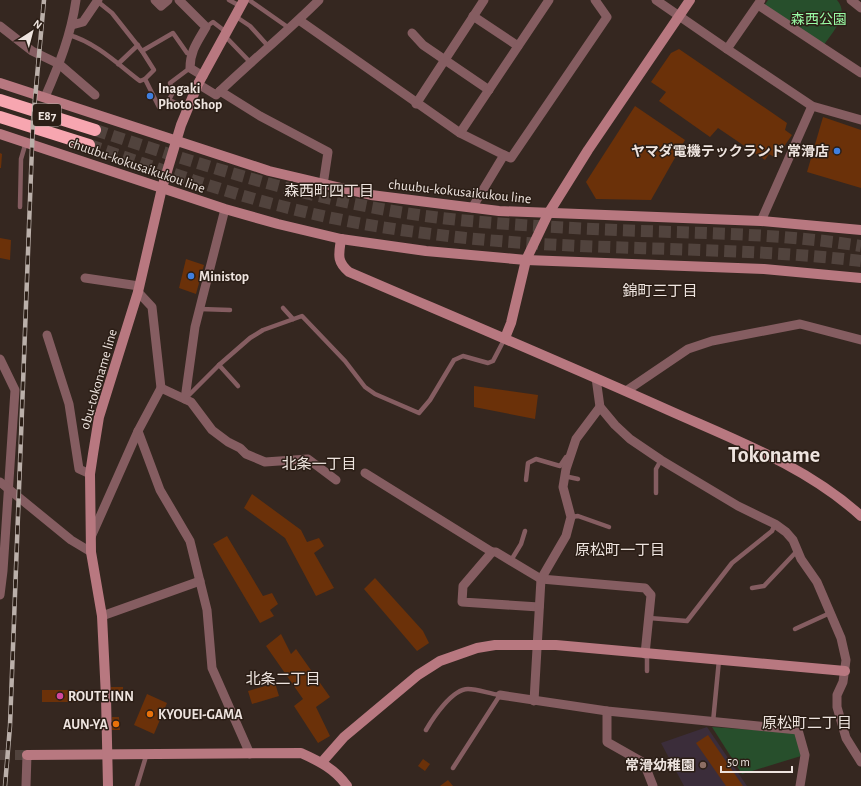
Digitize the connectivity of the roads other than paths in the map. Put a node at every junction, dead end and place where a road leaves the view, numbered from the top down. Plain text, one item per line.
1 (76, 0) edge
2 (155, 0) edge
3 (168, 0) edge
4 (229, 0) edge
5 (249, 0) edge
6 (319, 0) edge
7 (484, 0) edge
8 (549, 0) edge
9 (595, 0) edge
10 (656, 0) edge
11 (690, 0) edge
12 (851, 0) edge
13 (98, 1) edge
14 (183, 1) edge
15 (242, 3) edge
16 (759, 3) edge
17 (861, 8) edge
18 (235, 16) junction
19 (473, 16) junction
20 (680, 16) junction
21 (299, 20) junction
22 (72, 25) junction
23 (0, 26) edge
24 (206, 27) junction
25 (289, 28) junction
26 (412, 33) dead end
27 (225, 34) junction
28 (69, 35) junction
29 (138, 45) junction
30 (268, 46) junction
31 (518, 46) junction
32 (727, 49) junction
33 (142, 51) junction
34 (191, 55) junction
35 (444, 60) junction
36 (250, 62) junction
37 (59, 64) junction
38 (118, 64) junction
39 (190, 68) junction
40 (861, 73) edge
41 (145, 79) junction
42 (200, 80) junction
43 (0, 83) edge
44 (488, 90) junction
45 (220, 91) junction
46 (95, 95) dead end
47 (45, 97) junction
48 (0, 100) edge
49 (169, 100) junction
50 (416, 104) junction
51 (812, 106) junction
52 (187, 107) junction
53 (0, 117) edge
54 (861, 120) edge
55 (95, 130) tunnel mouth
56 (460, 133) junction
57 (0, 134) edge
58 (26, 142) junction
59 (176, 142) junction
60 (89, 145) tunnel mouth
61 (504, 155) junction
62 (323, 185) junction
63 (162, 188) junction
64 (20, 207) dead end
65 (472, 208) junction
66 (225, 209) junction
67 (548, 214) junction
68 (761, 221) junction
69 (861, 230) edge
70 (341, 239) junction
71 (526, 260) junction
72 (86, 278) dead end
73 (861, 278) edge
74 (138, 289) junction
75 (199, 308) junction
76 (283, 308) dead end
77 (230, 310) dead end
78 (293, 320) junction
79 (47, 335) dead end
80 (505, 338) junction
81 (861, 340) edge
82 (0, 358) edge
83 (219, 365) junction
84 (596, 378) junction
85 (238, 386) dead end
86 (161, 388) junction
87 (626, 391) junction
88 (185, 399) junction
89 (600, 407) junction
90 (138, 431) junction
91 (568, 458) junction
92 (661, 460) junction
93 (365, 473) dead end
94 (90, 474) junction
95 (564, 476) junction
96 (578, 479) dead end
97 (336, 480) dead end
98 (526, 480) dead end
99 (0, 482) edge
100 (563, 487) junction
101 (9, 490) junction
102 (656, 493) dead end
103 (560, 496) dead end
104 (861, 516) edge
105 (571, 517) junction
106 (775, 524) junction
107 (609, 527) dead end
108 (525, 532) dead end
109 (91, 538) junction
110 (797, 550) junction
111 (91, 552) junction
112 (492, 552) junction
113 (510, 562) junction
114 (541, 579) junction
115 (200, 581) junction
116 (752, 588) dead end
117 (0, 595) edge
118 (539, 607) junction
119 (830, 613) junction
120 (102, 616) junction
121 (648, 618) junction
122 (796, 629) dead end
123 (536, 645) junction
124 (646, 654) junction
125 (719, 660) junction
126 (647, 671) dead end
127 (845, 671) junction
128 (500, 696) junction
129 (534, 701) junction
130 (607, 711) junction
131 (713, 722) junction
132 (426, 730) dead end
133 (147, 753) junction
134 (108, 754) junction
135 (250, 754) junction
136 (27, 755) joint
137 (322, 762) junction
138 (861, 762) edge
139 (453, 768) dead end
140 (26, 786) edge
141 (108, 786) edge
142 (137, 786) edge
143 (347, 786) edge
144 (654, 786) edge
145 (800, 786) edge

1 - 22 street
2 - 3 street
4 - 15 lane
5 - 25 lane
6 - 21 street
7 - 19 street
8 - 31 street
9 - 61 street
10 - 20 street
11 - 20 main road
12 - 17 street
13 - 22 street
13 - 29 lane
14 - 24 street
15 - 18 main road, obu-tokoname line
16 - 32 street
16 - 40 street
18 - 27 main road, obu-tokoname line
18 - 30 lane
19 - 31 street
19 - 35 street
20 - 32 street
20 - 67 main road
21 - 25 street
21 - 50 street
22 - 28 street
23 - 37 street
24 - 27 lane
24 - 34 street
25 - 30 street
26 - 35 street
27 - 36 lane
27 - 42 main road, obu-tokoname line
28 - 37 street
28 - 38 lane
29 - 33 lane
29 - 38 lane
30 - 36 street
31 - 44 street
32 - 51 street
33 - 34 lane
33 - 41 lane
34 - 39 street
35 - 44 street
35 - 50 street
36 - 45 street
37 - 46 street
37 - 47 street
38 - 41 lane
39 - 42 street
39 - 49 lane
41 - 49 lane
42 - 45 street
42 - 52 main road, obu-tokoname line
43 - 47 main road, chuubu-kokusaikukou line
44 - 56 street
45 - 62 street
47 - 59 main road, chuubu-kokusaikukou line
48 - 55 highway, E87
49 - 52 lane
50 - 56 street
51 - 54 street
51 - 68 street
52 - 59 main road, obu-tokoname line
53 - 60 highway, E87
56 - 61 street
57 - 58 main road, chuubu-kokusaikukou line
58 - 63 main road, chuubu-kokusaikukou line
58 - 64 lane
59 - 62 main road, chuubu-kokusaikukou line
59 - 63 main road, obu-tokoname line
61 - 65 street
62 - 65 main road, chuubu-kokusaikukou line
63 - 66 main road, chuubu-kokusaikukou line
63 - 74 main road, obu-tokoname line
65 - 67 main road, chuubu-kokusaikukou line
66 - 70 main road, chuubu-kokusaikukou line
66 - 75 street
67 - 68 main road, chuubu-kokusaikukou line
67 - 71 main road
68 - 69 main road, chuubu-kokusaikukou line
70 - 71 main road, chuubu-kokusaikukou line
70 - 80 main road
71 - 73 main road, chuubu-kokusaikukou line
71 - 80 main road
72 - 74 street
74 - 86 street
74 - 94 main road, obu-tokoname line
75 - 77 lane
75 - 88 street
76 - 78 lane
78 - 80 lane
78 - 83 lane
79 - 94 street
80 - 84 main road
81 - 87 street
82 - 101 street
83 - 85 lane
83 - 88 lane
84 - 87 main road
84 - 89 street
86 - 88 street
86 - 90 street
87 - 104 main road
88 - 97 street
89 - 91 street
89 - 92 street
90 - 109 street
90 - 115 street
91 - 95 street
91 - 98 lane
92 - 102 lane
92 - 106 street
93 - 112 street
94 - 109 main road, obu-tokoname line
95 - 96 lane
95 - 100 street
99 - 101 street
100 - 103 lane
100 - 105 street
101 - 111 street
101 - 117 street
105 - 107 lane
105 - 114 street
106 - 110 street
106 - 121 lane
108 - 113 lane
109 - 111 main road, obu-tokoname line
110 - 116 lane
110 - 119 street
111 - 120 main road, obu-tokoname line
112 - 113 street
112 - 118 street
113 - 114 street
114 - 118 street
114 - 121 street
115 - 120 street
115 - 135 street
118 - 123 street
119 - 122 lane
119 - 127 street
120 - 134 main road, obu-tokoname line
121 - 124 street
123 - 124 main road
123 - 129 street
123 - 137 main road
124 - 125 main road
124 - 126 lane
125 - 127 main road
125 - 131 lane
127 - 138 street
128 - 129 street
128 - 132 lane
128 - 139 lane
129 - 130 street
130 - 131 street
130 - 144 street
131 - 145 street
133 - 134 main road
133 - 135 main road
133 - 142 lane
134 - 136 main road
134 - 141 main road, obu-tokoname line
135 - 137 main road
136 - 140 street
137 - 143 main road

